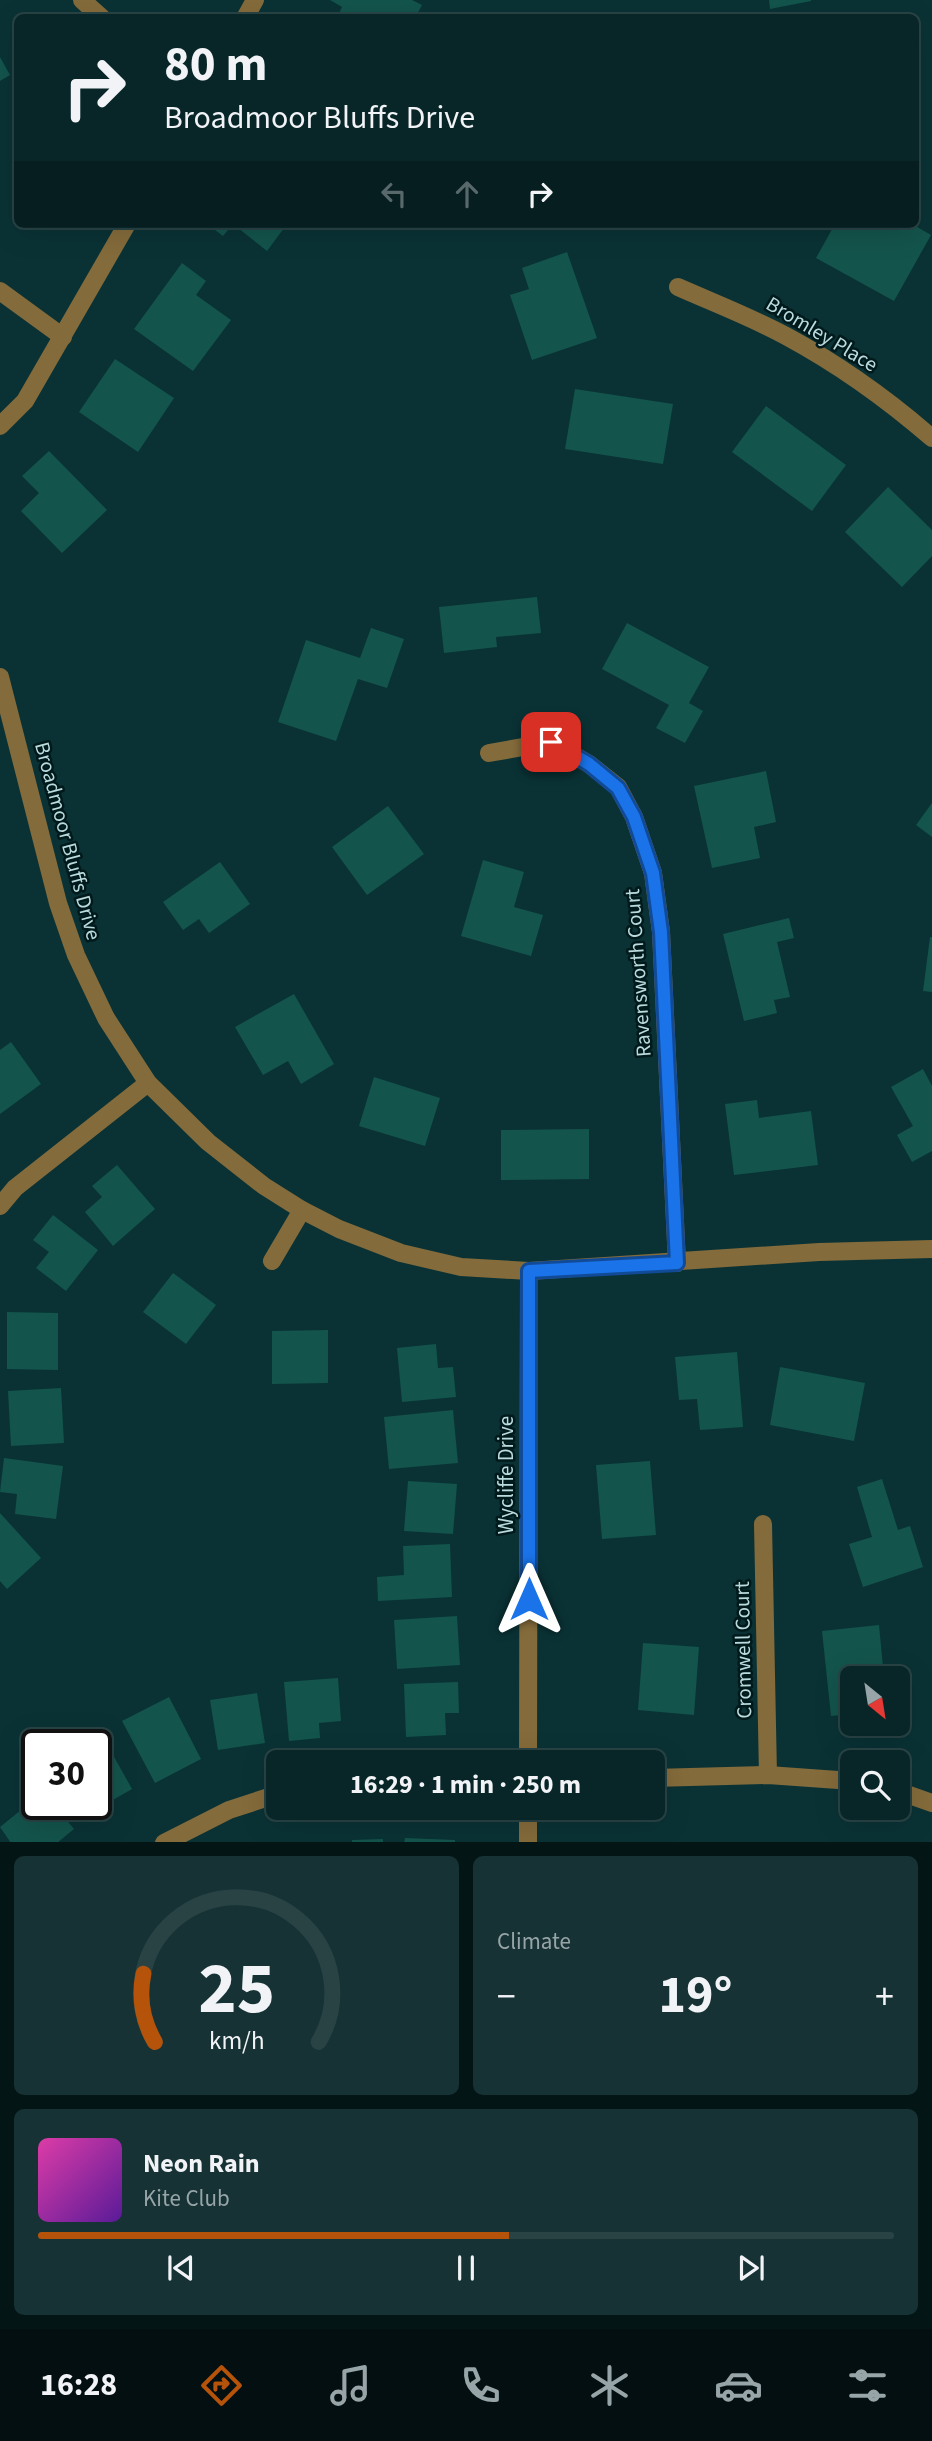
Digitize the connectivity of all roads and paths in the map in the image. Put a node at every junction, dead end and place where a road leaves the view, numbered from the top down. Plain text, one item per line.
1 (82, 0) edge
2 (98, 14) edge
3 (125, 228) edge
4 (678, 287) dead end
5 (0, 291) edge
6 (63, 337) junction
7 (0, 426) edge
8 (932, 438) edge
9 (0, 677) edge
10 (489, 754) dead end
11 (148, 1083) junction
12 (0, 1206) edge
13 (302, 1210) junction
14 (932, 1249) edge
15 (272, 1261) dead end
16 (677, 1263) junction
17 (529, 1271) junction
18 (763, 1524) dead end
19 (528, 1750) edge
20 (768, 1775) junction
21 (665, 1778) edge
22 (840, 1781) edge
23 (910, 1795) edge
24 (266, 1798) edge
25 (932, 1803) edge
26 (528, 1820) edge
27 (166, 1842) edge
28 (528, 1842) edge

1 - 2 street
3 - 6 street
4 - 8 street, Bromley Place
5 - 6 street
6 - 7 street
9 - 11 street, Broadmoor Bluffs Drive
10 - 16 street, Ravensworth Court
11 - 12 street
11 - 13 street, Broadmoor Bluffs Drive
13 - 15 street
13 - 17 street, Broadmoor Bluffs Drive
14 - 16 street, Broadmoor Bluffs Drive
16 - 17 street, Broadmoor Bluffs Drive
17 - 19 street, Wycliffe Drive
18 - 20 street, Cromwell Court
20 - 21 street
20 - 22 street
23 - 25 street
24 - 27 street
26 - 28 street

